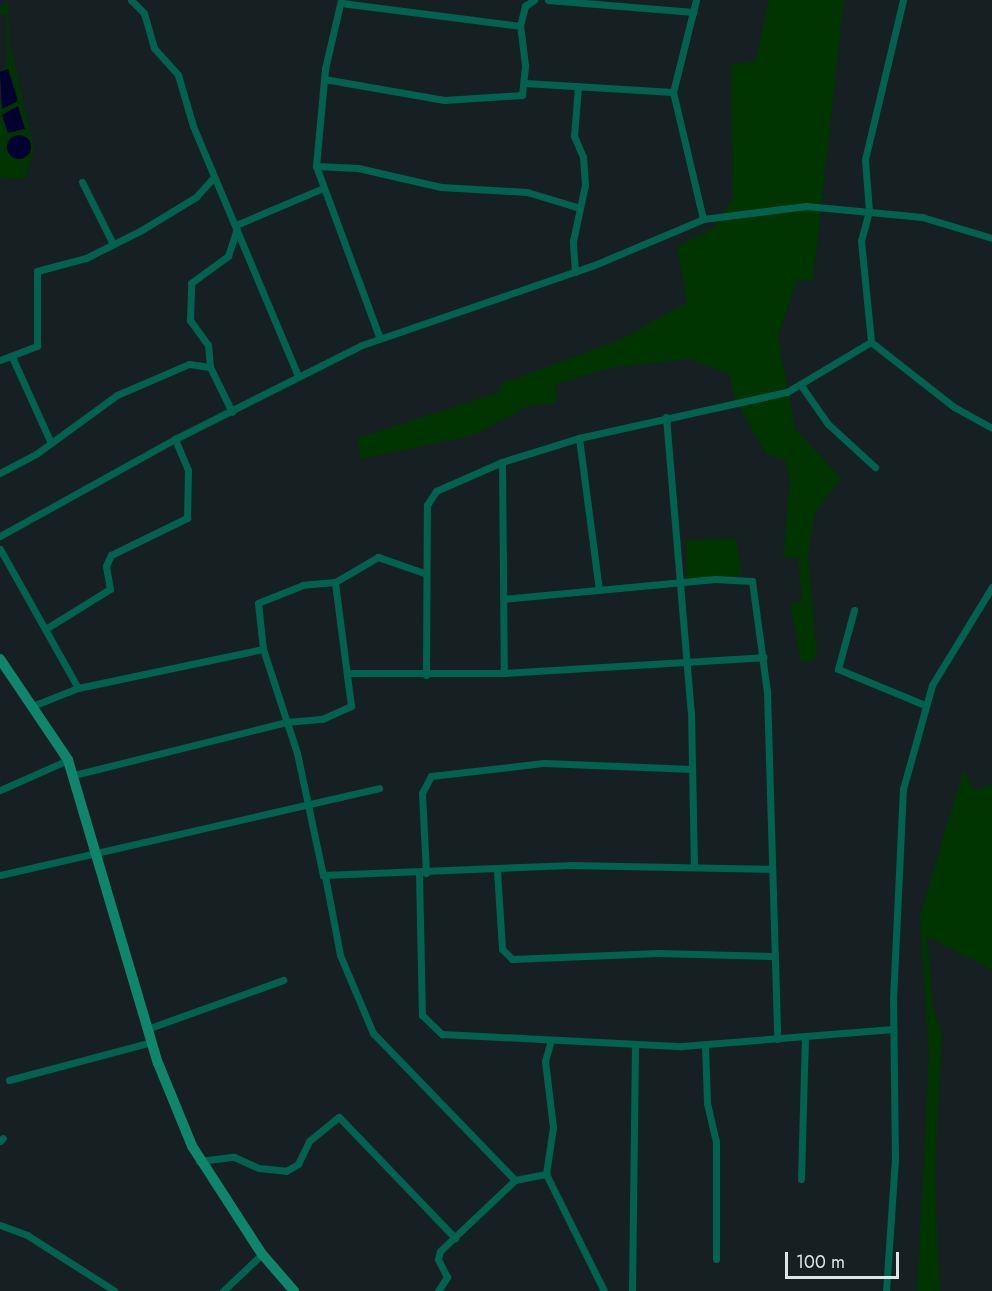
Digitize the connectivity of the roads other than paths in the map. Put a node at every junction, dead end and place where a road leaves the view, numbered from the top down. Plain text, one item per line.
1 (131, 0) edge
2 (534, 0) edge
3 (548, 0) edge
4 (696, 0) edge
5 (903, 0) edge
6 (341, 2) edge
7 (694, 12) junction
8 (520, 26) junction
9 (324, 79) junction
10 (525, 83) junction
11 (578, 86) junction
12 (673, 92) junction
13 (316, 166) junction
14 (214, 177) junction
15 (82, 182) dead end
16 (322, 188) junction
17 (580, 208) junction
18 (869, 211) junction
19 (703, 219) junction
20 (237, 227) junction
21 (992, 238) edge
22 (113, 244) junction
23 (575, 272) junction
24 (380, 339) junction
25 (871, 342) junction
26 (12, 357) junction
27 (0, 360) edge
28 (210, 367) junction
29 (298, 376) junction
30 (800, 384) junction
31 (232, 412) junction
32 (666, 417) junction
33 (992, 428) edge
34 (579, 438) junction
35 (175, 439) junction
36 (51, 443) junction
37 (502, 462) junction
38 (875, 467) dead end
39 (0, 473) edge
40 (0, 536) edge
41 (0, 549) edge
42 (423, 573) junction
43 (335, 582) junction
44 (680, 583) junction
45 (992, 587) edge
46 (599, 589) junction
47 (503, 599) junction
48 (989, 604) edge
49 (854, 610) dead end
50 (47, 628) junction
51 (263, 649) junction
52 (764, 657) junction
53 (0, 659) edge
54 (688, 662) junction
55 (350, 673) junction
56 (504, 673) junction
57 (426, 675) junction
58 (78, 688) junction
59 (35, 705) junction
60 (925, 705) junction
61 (286, 722) junction
62 (68, 760) junction
63 (692, 769) junction
64 (74, 775) junction
65 (379, 788) dead end
66 (0, 790) edge
67 (305, 805) junction
68 (98, 851) junction
69 (694, 864) junction
70 (770, 868) junction
71 (497, 871) junction
72 (423, 874) junction
73 (0, 875) edge
74 (325, 876) junction
75 (774, 956) junction
76 (283, 981) dead end
77 (147, 1029) junction
78 (892, 1029) junction
79 (805, 1037) junction
80 (777, 1039) junction
81 (551, 1040) junction
82 (152, 1042) junction
83 (635, 1044) junction
84 (705, 1045) junction
85 (9, 1080) dead end
86 (200, 1161) junction
87 (546, 1174) junction
88 (801, 1179) dead end
89 (515, 1180) junction
90 (0, 1225) edge
91 (455, 1238) junction
92 (262, 1254) junction
93 (716, 1259) dead end
94 (115, 1291) edge
95 (224, 1291) edge
96 (294, 1291) edge
97 (438, 1291) edge
98 (604, 1291) edge
99 (632, 1291) edge
100 (886, 1291) edge

1 - 14 street
2 - 8 street
3 - 7 street
4 - 7 street
5 - 18 street
6 - 8 street
6 - 9 street
7 - 12 street
8 - 10 street
9 - 10 street
9 - 13 street
10 - 11 street
11 - 12 street
11 - 17 street
12 - 19 street
13 - 16 street
13 - 17 street
14 - 20 street
14 - 22 street
15 - 22 street
16 - 20 street
16 - 24 street
17 - 23 street
18 - 19 street
18 - 21 street
18 - 25 street
19 - 23 street
20 - 28 street
20 - 29 street
22 - 26 street
23 - 24 street
24 - 29 street
25 - 30 street
25 - 33 street
26 - 27 street
26 - 36 street
28 - 31 street
28 - 36 street
29 - 31 street
30 - 32 street
30 - 38 street
31 - 35 street
32 - 34 street
32 - 44 street
34 - 37 street
34 - 46 street
35 - 40 street
35 - 50 street
36 - 39 street
37 - 42 street
37 - 47 street
41 - 50 street
42 - 43 street
42 - 57 street
43 - 51 street
43 - 55 street
44 - 46 street
44 - 52 street
44 - 54 street
45 - 48 street
46 - 47 street
47 - 56 street
48 - 60 street
49 - 60 street
50 - 58 street
51 - 58 street
51 - 61 street
52 - 54 street
52 - 70 street
53 - 59 street
54 - 56 street
54 - 63 street
55 - 57 street
55 - 61 street
56 - 57 street
58 - 59 street
59 - 62 street
60 - 78 street
61 - 64 street
61 - 67 street
62 - 64 street
62 - 66 street
63 - 69 street
63 - 72 street
64 - 68 street
65 - 67 street
67 - 68 street
67 - 74 street
68 - 73 street
68 - 77 street
69 - 70 street
69 - 71 street
70 - 75 street
71 - 72 street
71 - 75 street
72 - 74 street
72 - 81 street
74 - 89 street
75 - 80 street
76 - 77 street
77 - 82 street
78 - 79 street
78 - 100 street
79 - 80 street
79 - 88 street
80 - 84 street
81 - 83 street
81 - 87 street
82 - 85 street
82 - 86 street
83 - 84 street
83 - 99 street
84 - 93 street
86 - 91 street
86 - 92 street
87 - 89 street
87 - 98 street
89 - 91 street
90 - 94 street
91 - 97 street
92 - 95 street
92 - 96 street

